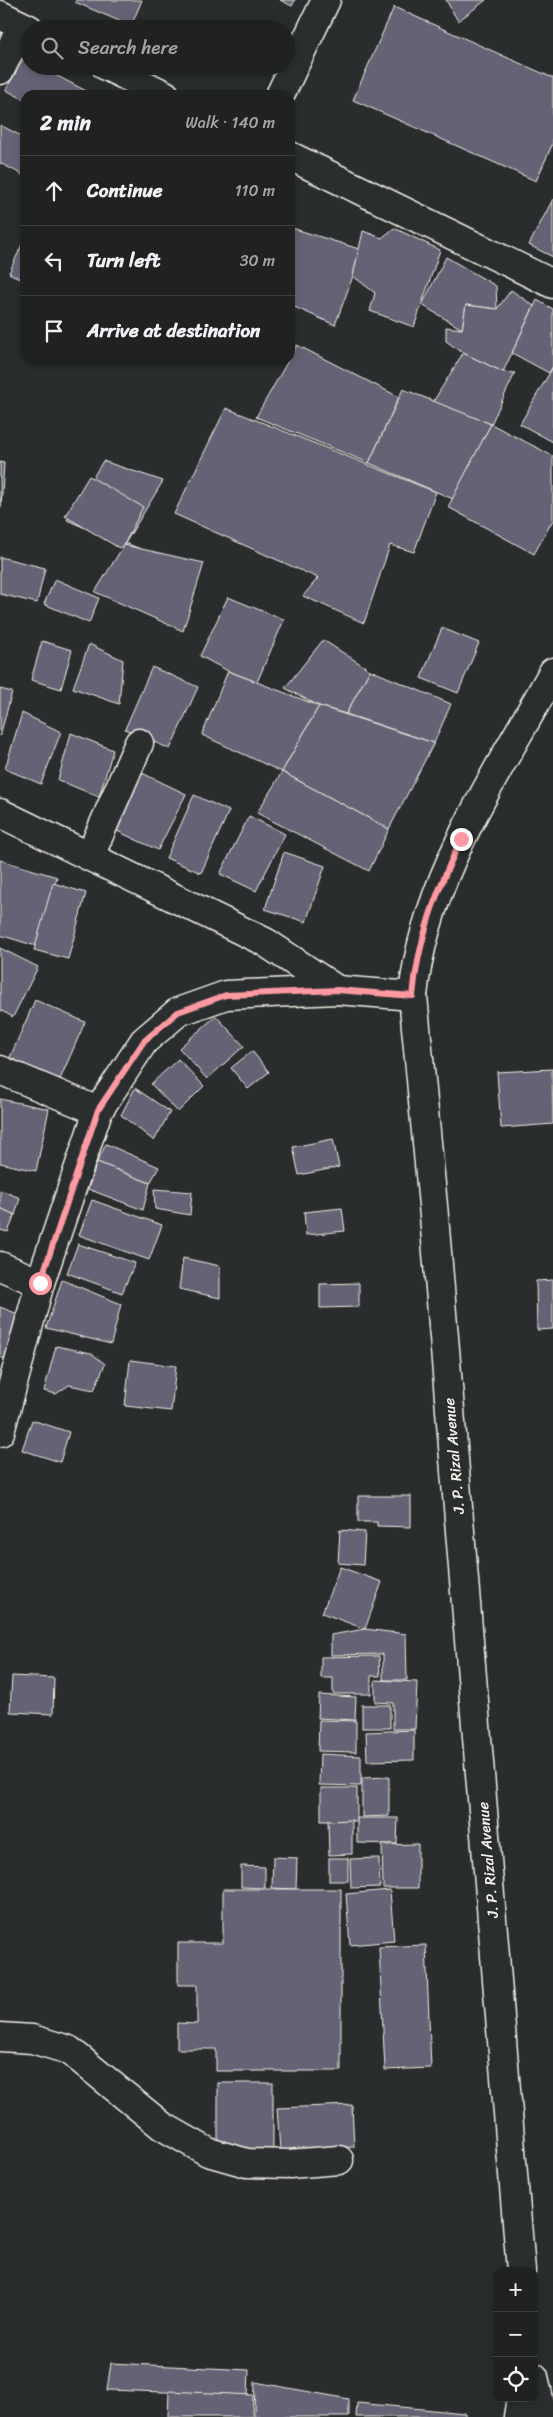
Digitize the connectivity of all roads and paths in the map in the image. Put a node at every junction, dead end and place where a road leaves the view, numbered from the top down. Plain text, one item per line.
1 (326, 0) edge
2 (17, 23) edge
3 (295, 64) edge
4 (0, 70) edge
5 (124, 75) edge
6 (290, 75) edge
7 (155, 90) edge
8 (282, 90) edge
9 (295, 158) edge
10 (553, 284) edge
11 (553, 672) edge
12 (139, 743) dead end
13 (0, 813) edge
14 (90, 856) junction
15 (337, 990) junction
16 (413, 996) junction
17 (0, 1070) edge
18 (98, 1110) junction
19 (0, 1266) edge
20 (40, 1283) junction
21 (0, 1432) edge
22 (0, 2037) edge
23 (339, 2160) dead end
24 (521, 2267) edge
25 (538, 2393) edge
26 (520, 2402) edge
27 (518, 2417) edge
28 (544, 2417) edge

1 - 3 street
2 - 4 street
5 - 7 street
6 - 8 street
9 - 10 street
11 - 16 street, J. P. Rizal Avenue
12 - 14 street
13 - 14 street
14 - 15 street
15 - 16 street
15 - 18 street
16 - 24 street, J. P. Rizal Avenue
17 - 18 street
18 - 20 street
19 - 20 street
20 - 21 street
22 - 23 street
25 - 28 street
26 - 27 street

